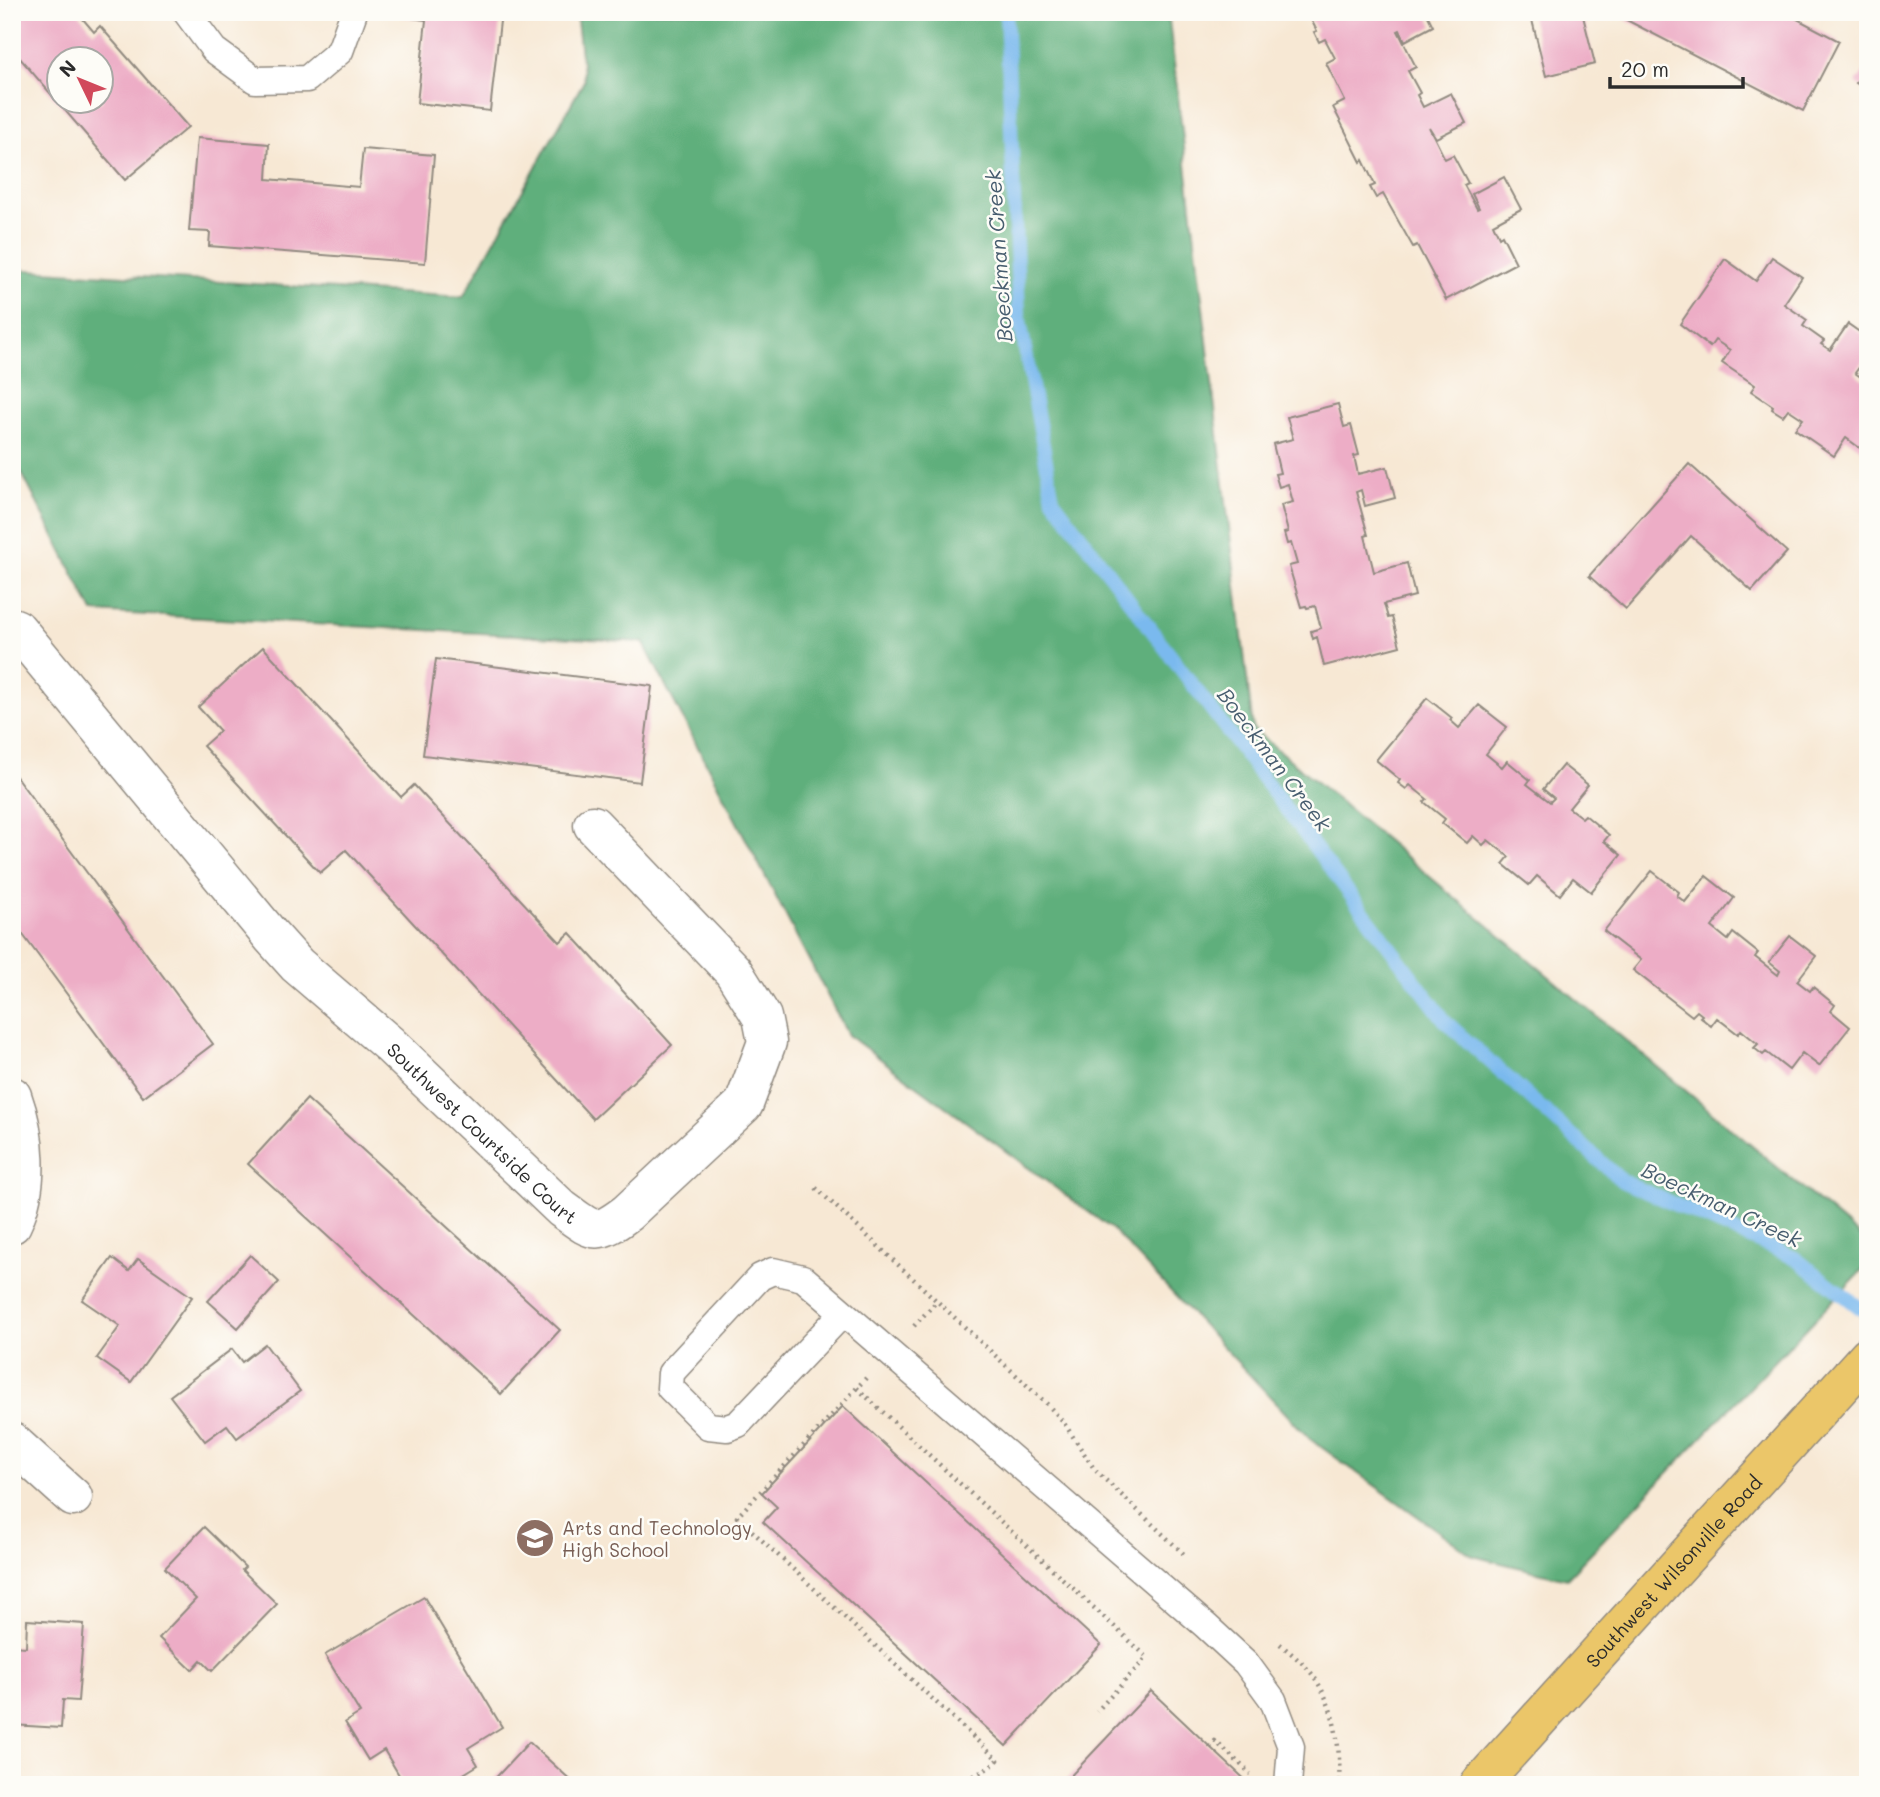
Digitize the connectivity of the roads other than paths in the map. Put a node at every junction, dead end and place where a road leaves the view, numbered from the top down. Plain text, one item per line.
1 (186, 12) edge
2 (354, 12) edge
3 (12, 627) edge
4 (593, 825) dead end
5 (12, 1096) edge
6 (12, 1224) edge
7 (843, 1313) junction
8 (1868, 1356) edge
9 (12, 1442) edge
10 (73, 1497) dead end
11 (1288, 1785) edge
12 (1479, 1785) edge

1 - 2 lane
3 - 4 street, Southwest Courtside Court
5 - 6 street
7 - 7 lane
7 - 11 lane
8 - 12 main road, Southwest Wilsonville Road
9 - 10 street

